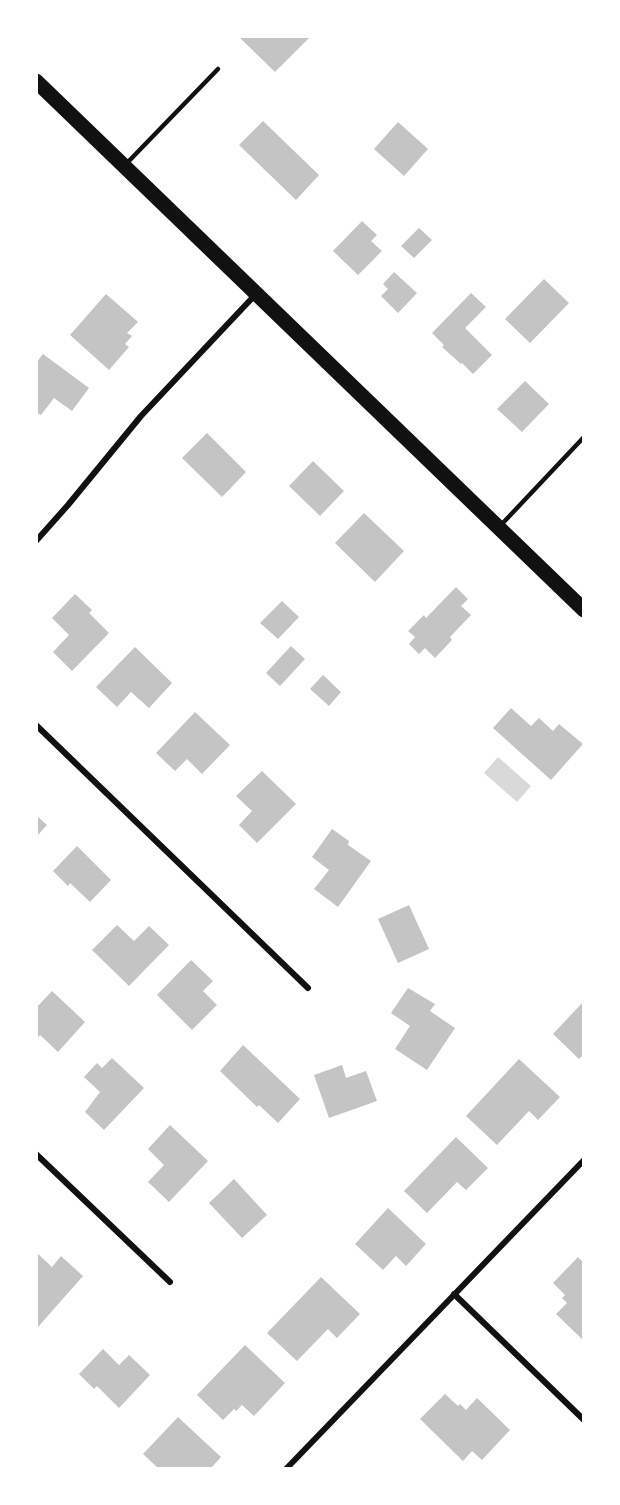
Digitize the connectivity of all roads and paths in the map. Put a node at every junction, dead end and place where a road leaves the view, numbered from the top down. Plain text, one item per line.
1 (218, 69) dead end
2 (36, 81) edge
3 (125, 165) junction
4 (256, 293) junction
5 (584, 437) edge
6 (499, 527) junction
7 (36, 541) edge
8 (584, 610) edge
9 (36, 725) edge
10 (308, 988) dead end
11 (36, 1154) edge
12 (584, 1160) edge
13 (170, 1282) dead end
14 (454, 1294) junction
15 (584, 1420) edge
16 (285, 1469) edge

1 - 3 lane
2 - 3 main road
3 - 4 main road
4 - 6 main road
4 - 7 street
5 - 6 lane
6 - 8 main road
9 - 10 street
11 - 13 street
12 - 14 street
14 - 15 street
14 - 16 street

